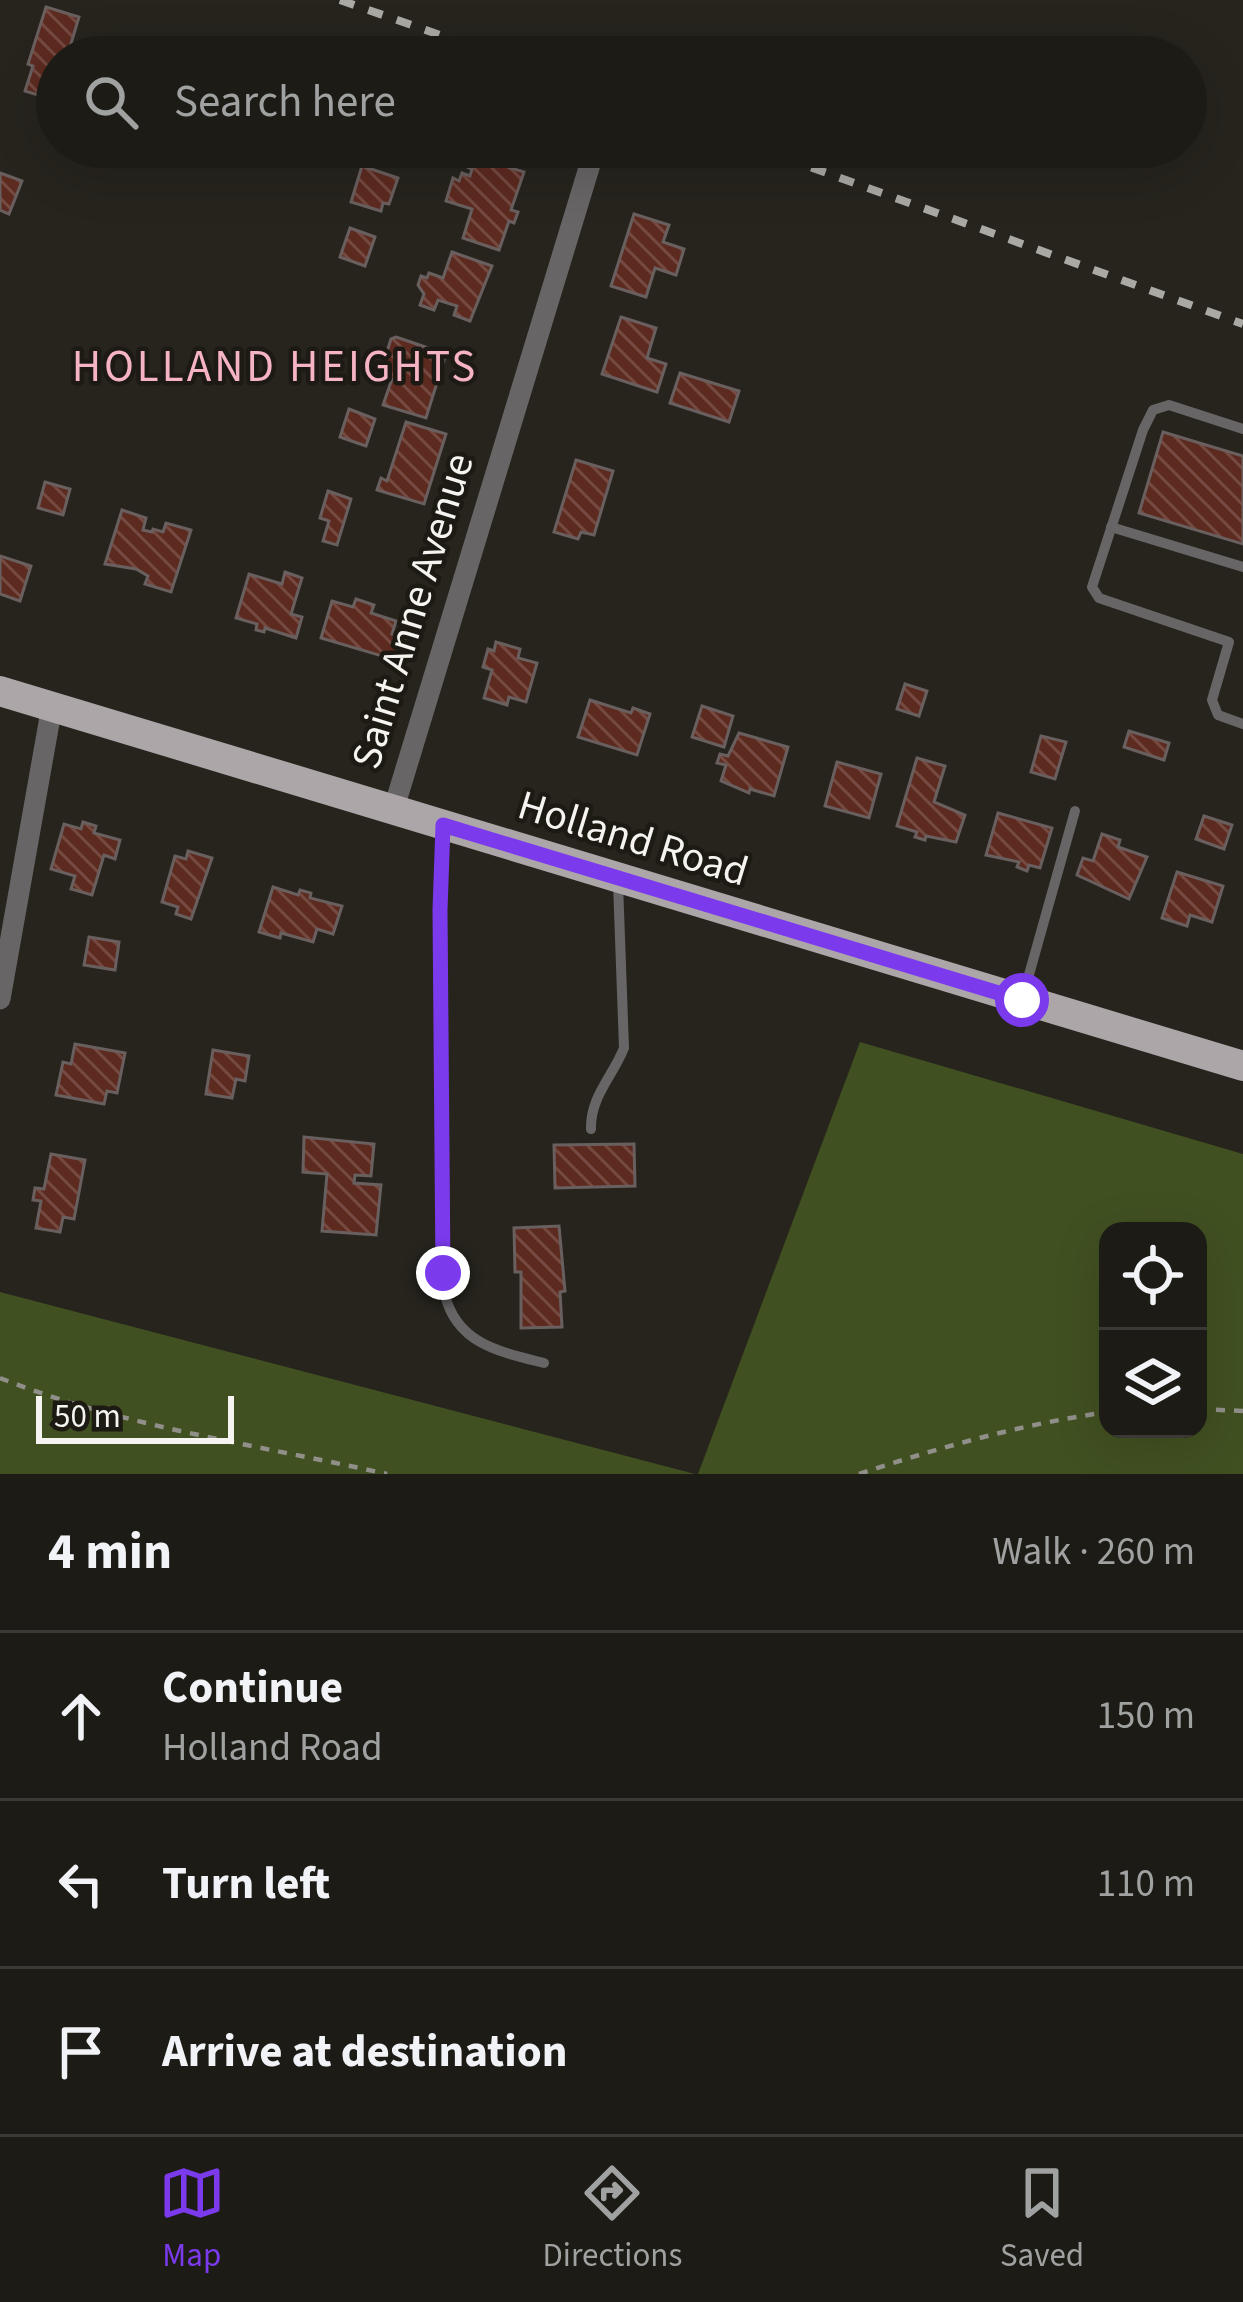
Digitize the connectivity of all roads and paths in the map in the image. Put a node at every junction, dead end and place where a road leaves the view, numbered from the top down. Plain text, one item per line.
1 (589, 168) edge
2 (1243, 429) edge
3 (1111, 527) junction
4 (1243, 567) edge
5 (0, 691) edge
6 (52, 706) junction
7 (1243, 724) edge
8 (393, 811) junction
9 (1075, 811) dead end
10 (443, 825) junction
11 (618, 878) junction
12 (0, 999) edge
13 (1022, 1000) junction
14 (1242, 1061) edge
15 (592, 1129) dead end
16 (544, 1363) dead end
17 (0, 1378) edge
18 (1207, 1409) edge
19 (1243, 1411) edge
20 (1099, 1413) edge
21 (386, 1474) edge
22 (859, 1474) edge

1 - 8 street, Saint Anne Avenue
2 - 3 lane
3 - 4 lane
3 - 7 lane
5 - 6 main road, Holland Road
6 - 8 main road, Holland Road
6 - 12 street
8 - 10 main road, Holland Road
9 - 13 lane
10 - 11 main road, Holland Road
10 - 16 lane
11 - 13 main road, Holland Road
11 - 15 lane
13 - 14 main road, Holland Road
17 - 21 path
18 - 19 path
20 - 22 path

